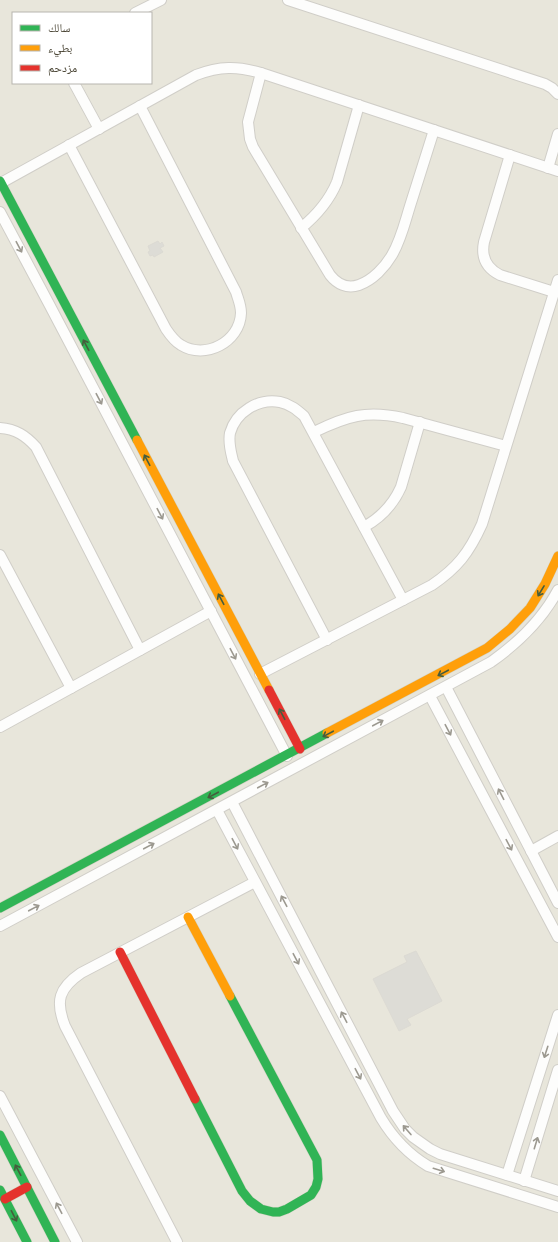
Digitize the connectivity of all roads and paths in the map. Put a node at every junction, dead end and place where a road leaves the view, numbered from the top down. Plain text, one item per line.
1 (161, 0) edge
2 (288, 0) edge
3 (137, 12) edge
4 (261, 73) junction
5 (75, 84) edge
6 (558, 94) edge
7 (140, 106) junction
8 (359, 106) junction
9 (99, 129) junction
10 (434, 130) junction
11 (558, 134) edge
12 (69, 145) junction
13 (510, 155) junction
14 (553, 170) edge
15 (0, 182) edge
16 (0, 212) edge
17 (301, 228) junction
18 (558, 280) edge
19 (554, 292) junction
20 (61, 297) junction
21 (49, 304) junction
22 (420, 422) junction
23 (0, 428) edge
24 (314, 432) junction
25 (506, 446) junction
26 (157, 478) junction
27 (145, 485) junction
28 (364, 527) junction
29 (0, 555) edge
30 (558, 556) edge
31 (558, 590) edge
32 (403, 600) junction
33 (211, 611) junction
34 (327, 640) junction
35 (140, 650) junction
36 (260, 674) junction
37 (446, 687) junction
38 (71, 688) junction
39 (430, 696) junction
40 (0, 727) edge
41 (300, 749) junction
42 (287, 756) junction
43 (232, 802) junction
44 (217, 810) junction
45 (558, 836) edge
46 (531, 850) junction
47 (256, 882) junction
48 (558, 903) edge
49 (0, 908) edge
50 (188, 917) junction
51 (0, 926) edge
52 (558, 937) edge
53 (120, 952) junction
54 (558, 1015) edge
55 (558, 1070) edge
56 (0, 1096) edge
57 (0, 1135) edge
58 (507, 1175) junction
59 (524, 1181) junction
60 (27, 1187) junction
61 (0, 1190) edge
62 (558, 1191) edge
63 (5, 1199) junction
64 (558, 1207) edge
65 (27, 1242) edge
66 (55, 1242) edge
67 (77, 1242) edge
68 (177, 1242) edge

1 - 3 street
2 - 6 street
4 - 7 street
4 - 8 street
4 - 17 street
5 - 9 street
7 - 9 street
7 - 12 street
8 - 10 street
8 - 17 street
9 - 12 street
10 - 13 street
10 - 17 street
11 - 14 street
12 - 15 street
13 - 14 street
13 - 19 street
15 - 20 street
16 -> 21 street
18 - 19 street
19 - 25 street
20 - 21 street
26 -> 20 street
21 -> 27 street
22 - 24 street
22 - 25 street
22 - 28 street
23 - 35 street
24 - 28 street
24 - 34 street
25 - 32 street
26 - 27 street
36 -> 26 street
27 -> 33 street
28 - 32 street
29 - 38 street
30 -> 41 street
31 - 37 street
32 - 34 street
33 - 35 street
33 -> 42 street
34 - 36 street
35 - 38 street
41 -> 36 street
37 - 39 street
46 -> 37 street
38 - 40 street
43 -> 39 street
39 -> 52 street
41 - 42 street
42 -> 49 street
43 - 44 street
58 -> 43 street
44 -> 47 street
51 -> 44 street
45 - 46 street
46 - 48 street
47 - 50 street
47 -> 64 street
50 - 53 street
50 - 53 street
53 - 68 street
54 -> 58 street
59 -> 55 street
67 -> 56 street
60 -> 57 street
58 - 59 street
59 - 62 street
60 - 63 street
60 - 66 street
61 - 63 street
63 -> 65 street

